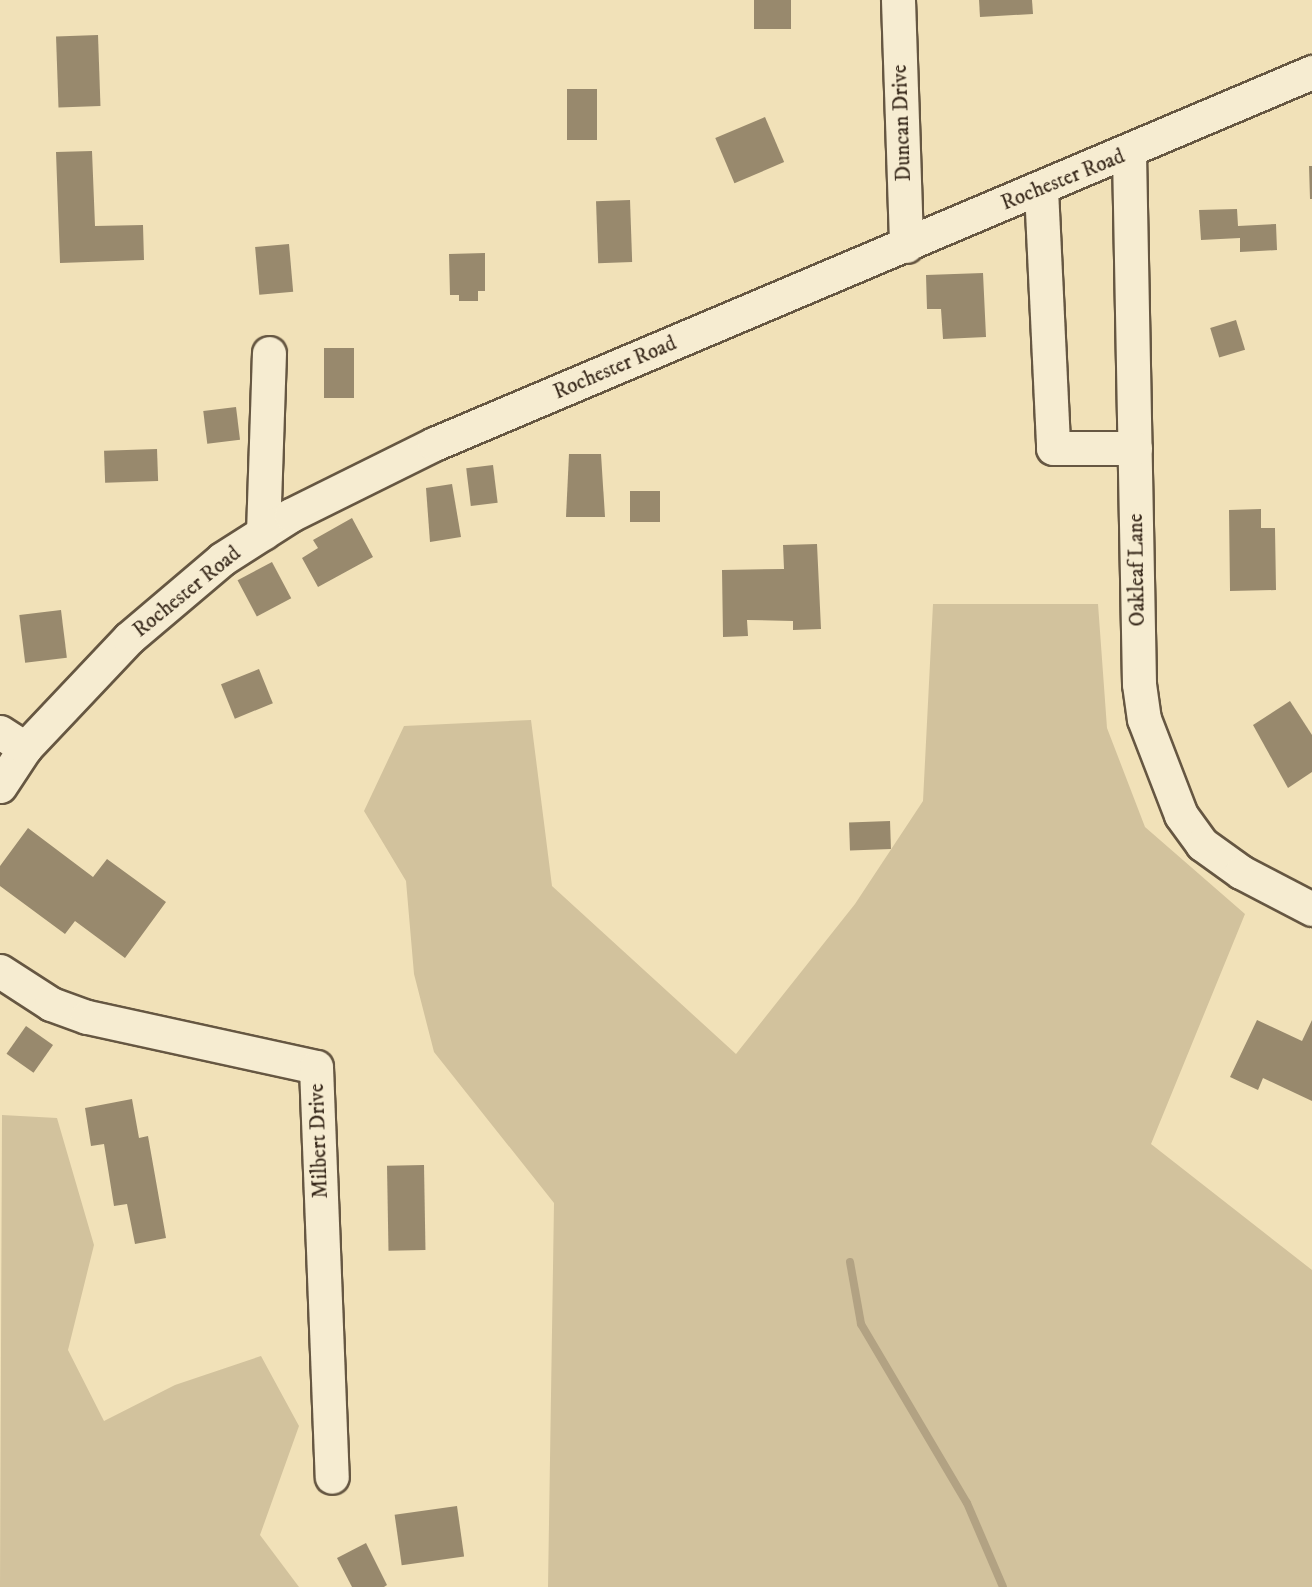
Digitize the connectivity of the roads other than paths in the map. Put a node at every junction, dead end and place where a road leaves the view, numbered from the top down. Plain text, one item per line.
1 (898, 0) edge
2 (1312, 72) edge
3 (1129, 153) junction
4 (1041, 189) junction
5 (906, 246) junction
6 (269, 353) dead end
7 (1135, 448) junction
8 (263, 533) junction
9 (12, 740) edge
10 (0, 786) edge
11 (1312, 909) edge
12 (0, 972) edge
13 (332, 1477) dead end

1 - 5 street, Duncan Drive
2 - 3 street, Rochester Road
3 - 4 street, Rochester Road
3 - 7 street, Oakleaf Lane
4 - 5 street, Rochester Road
4 - 7 street
5 - 8 street, Rochester Road
6 - 8 street
7 - 11 street, Oakleaf Lane
8 - 9 street, Rochester Road
9 - 10 street, Rochester Road
12 - 13 street, Milbert Drive

